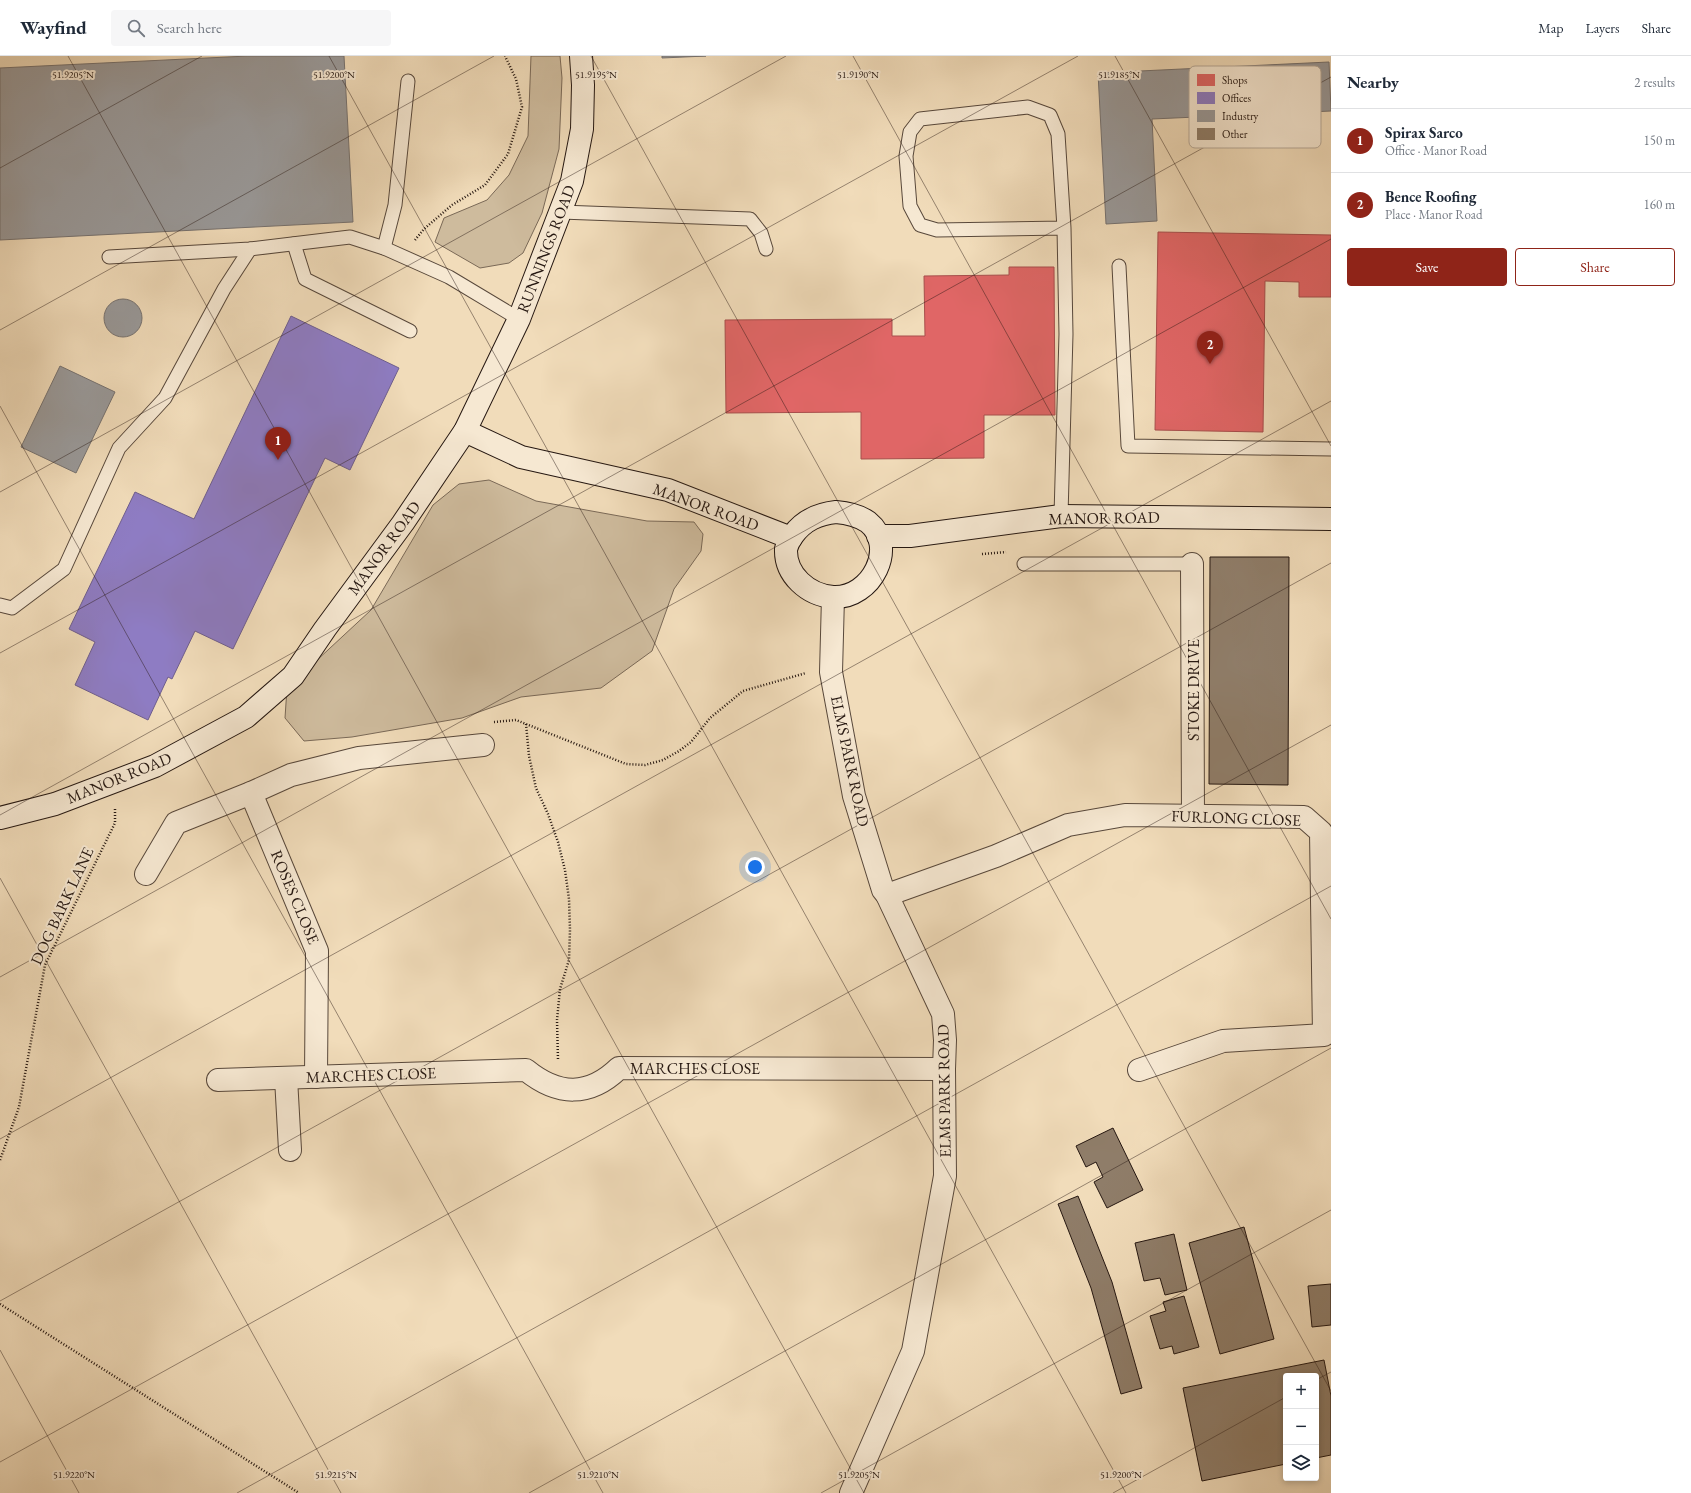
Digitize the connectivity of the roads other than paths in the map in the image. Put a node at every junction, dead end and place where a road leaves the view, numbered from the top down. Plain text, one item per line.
1 (580, 56) edge
2 (408, 81) dead end
3 (561, 212) junction
4 (1064, 228) junction
5 (294, 244) junction
6 (384, 248) junction
7 (766, 248) dead end
8 (250, 249) junction
9 (109, 257) dead end
10 (1119, 266) dead end
11 (519, 319) junction
12 (410, 331) dead end
13 (465, 431) junction
14 (1331, 450) edge
15 (1061, 516) junction
16 (1331, 519) edge
17 (878, 536) junction
18 (791, 538) junction
19 (1024, 564) dead end
20 (1192, 564) joint
21 (833, 597) junction
22 (0, 605) edge
23 (483, 745) dead end
24 (251, 793) junction
25 (1193, 816) junction
26 (0, 818) edge
27 (146, 874) dead end
28 (887, 895) junction
29 (1327, 975) edge
30 (944, 1069) junction
31 (1139, 1070) dead end
32 (316, 1077) junction
33 (286, 1078) junction
34 (218, 1080) dead end
35 (290, 1150) dead end
36 (851, 1493) edge

1 - 3 street, RUNNINGS ROAD
2 - 6 lane
3 - 7 lane
3 - 11 street, RUNNINGS ROAD
4 - 4 lane
4 - 15 lane
5 - 6 lane
5 - 8 lane
5 - 12 lane
6 - 11 lane
8 - 9 lane
8 - 22 lane
10 - 14 lane
11 - 13 street, RUNNINGS ROAD
13 - 18 street, MANOR ROAD
13 - 26 street, MANOR ROAD
15 - 16 street, MANOR ROAD
15 - 17 street, MANOR ROAD
17 - 18 street
17 - 21 street
18 - 21 street
19 - 20 lane
20 - 25 street, STOKE DRIVE
21 - 28 street, ELMS PARK ROAD
23 - 24 street
24 - 27 street
24 - 32 street, ROSES CLOSE
25 - 28 street, FURLONG CLOSE
25 - 29 street, FURLONG CLOSE
28 - 30 street, ELMS PARK ROAD
29 - 31 street, FURLONG CLOSE
30 - 32 street, MARCHES CLOSE
30 - 36 street, ELMS PARK ROAD
32 - 33 street, MARCHES CLOSE
33 - 34 street, MARCHES CLOSE
33 - 35 street

